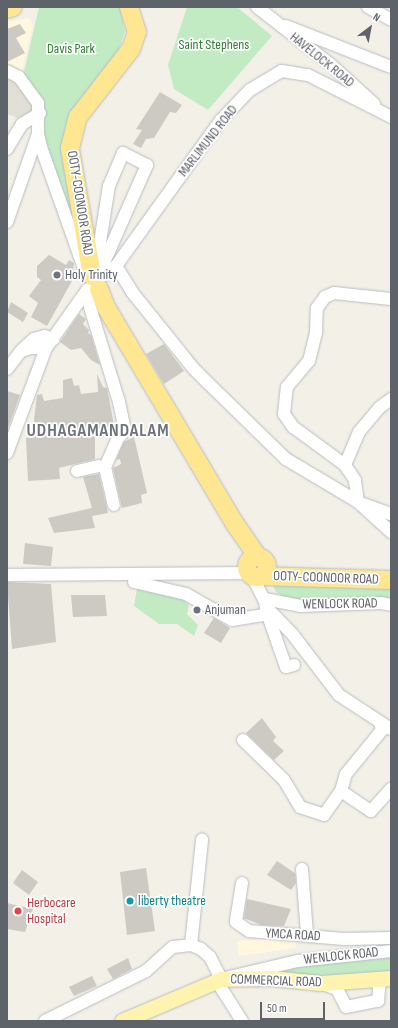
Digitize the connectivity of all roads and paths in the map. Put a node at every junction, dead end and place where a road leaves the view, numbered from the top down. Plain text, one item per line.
1 (13, 7) edge
2 (129, 7) edge
3 (257, 7) edge
4 (368, 7) edge
5 (7, 9) edge
6 (391, 20) edge
7 (271, 21) junction
8 (391, 67) edge
9 (7, 71) edge
10 (40, 113) junction
11 (390, 119) edge
12 (38, 134) junction
13 (7, 149) edge
14 (7, 222) edge
15 (116, 266) junction
16 (94, 282) junction
17 (391, 299) edge
18 (50, 344) junction
19 (7, 369) edge
20 (391, 399) edge
21 (7, 454) edge
22 (345, 464) junction
23 (98, 466) dead end
24 (77, 471) dead end
25 (358, 502) junction
26 (114, 505) dead end
27 (391, 514) edge
28 (391, 532) edge
29 (256, 569) junction
30 (7, 575) edge
31 (391, 580) edge
32 (134, 582) dead end
33 (265, 599) junction
34 (391, 605) edge
35 (268, 614) junction
36 (294, 665) dead end
37 (380, 722) junction
38 (391, 730) edge
39 (243, 740) dead end
40 (391, 788) edge
41 (341, 791) junction
42 (202, 840) dead end
43 (302, 869) dead end
44 (242, 884) dead end
45 (307, 934) junction
46 (391, 938) edge
47 (191, 945) junction
48 (391, 951) edge
49 (386, 979) edge
50 (219, 980) junction
51 (321, 983) junction
52 (129, 1020) edge
53 (45, 1021) edge
54 (242, 1021) edge

1 - 5 highway
2 - 16 highway, OOTY-COONOOR ROAD
3 - 7 street, HAVELOCK ROAD
4 - 6 street
7 - 8 street
7 - 11 street, HAVELOCK ROAD
9 - 10 street
10 - 12 street
10 - 13 street
11 - 15 street, MARLIMUND ROAD
12 - 14 street
12 - 16 street
15 - 16 street, MARLIMUND ROAD
15 - 25 street
16 - 16 street
16 - 18 street
16 - 26 street
16 - 29 highway, OOTY-COONOOR ROAD
17 - 22 street
18 - 19 street
18 - 21 street
20 - 22 street
22 - 25 street
23 - 24 street
25 - 27 street
25 - 28 street
29 - 30 street
29 - 31 highway, OOTY-COONOOR ROAD
29 - 33 street
32 - 35 street
33 - 34 street, WENLOCK ROAD
33 - 35 street
33 - 37 street
35 - 36 street
37 - 38 street
37 - 41 street
39 - 41 street
40 - 41 street
42 - 47 street
43 - 45 street
44 - 45 street, YMCA ROAD
45 - 46 street, YMCA ROAD
47 - 50 street
47 - 53 street
48 - 50 street, WENLOCK ROAD
49 - 51 main road, COMMERCIAL ROAD
49 - 51 street
50 - 51 main road, COMMERCIAL ROAD
50 - 52 main road, COMMERCIAL ROAD
50 - 54 street

